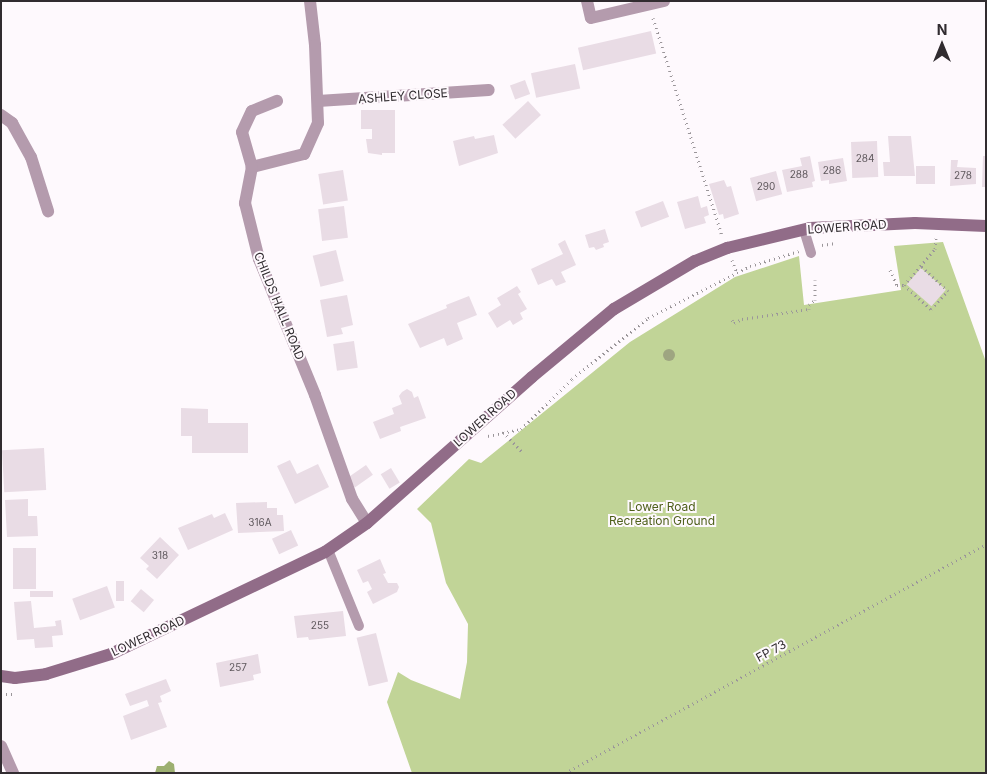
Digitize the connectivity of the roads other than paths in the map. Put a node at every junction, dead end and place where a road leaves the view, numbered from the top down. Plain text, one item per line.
1 (310, 1) edge
2 (587, 1) edge
3 (664, 1) edge
4 (489, 90) dead end
5 (277, 101) dead end
6 (318, 101) junction
7 (1, 115) edge
8 (252, 167) junction
9 (48, 211) dead end
10 (986, 226) edge
11 (804, 230) junction
12 (810, 250) road end
13 (367, 523) junction
14 (328, 550) junction
15 (359, 626) dead end
16 (1, 676) edge
17 (1, 746) edge
18 (13, 773) edge

1 - 6 street
2 - 3 street
4 - 6 street, ASHLEY CLOSE
5 - 8 street
6 - 8 street
7 - 9 street
8 - 13 street, CHILDS HALL ROAD
10 - 11 street, LOWER ROAD
11 - 12 lane
11 - 13 street, LOWER ROAD
13 - 14 street, LOWER ROAD
14 - 15 lane
14 - 16 street, LOWER ROAD
17 - 18 street

